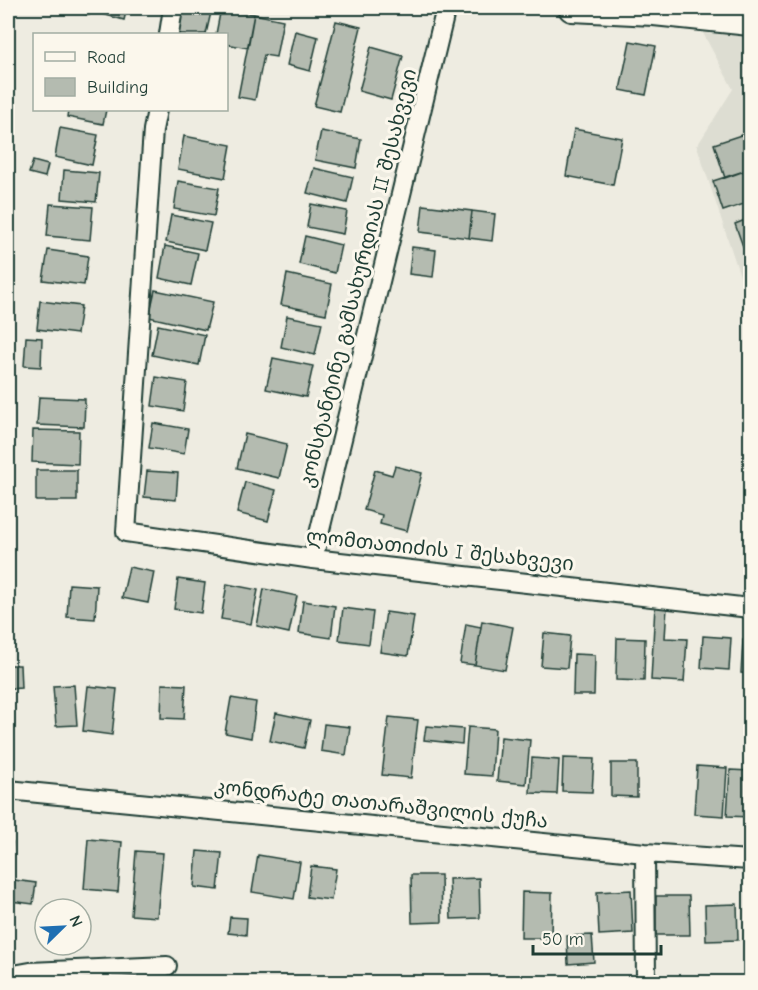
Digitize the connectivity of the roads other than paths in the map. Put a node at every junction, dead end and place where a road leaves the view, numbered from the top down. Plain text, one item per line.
1 (173, 8) edge
2 (446, 8) edge
3 (572, 8) edge
4 (655, 10) edge
5 (750, 21) edge
6 (168, 33) edge
7 (156, 111) edge
8 (313, 559) junction
9 (750, 608) edge
10 (8, 790) edge
11 (645, 853) junction
12 (750, 860) edge
13 (168, 966) dead end
14 (8, 975) edge
15 (646, 982) edge

1 - 6 street
2 - 8 street, კონსტანტინე გამსახურდიას II შესახვევი
3 - 4 main road
4 - 5 main road
7 - 8 street, ლომთათიძის I შესახვევი
8 - 9 street, ლომთათიძის I შესახვევი
10 - 11 street, კონდრატე თათარაშვილის ქუჩა
11 - 12 street, კონდრატე თათარაშვილის ქუჩა
11 - 15 street
13 - 14 street

